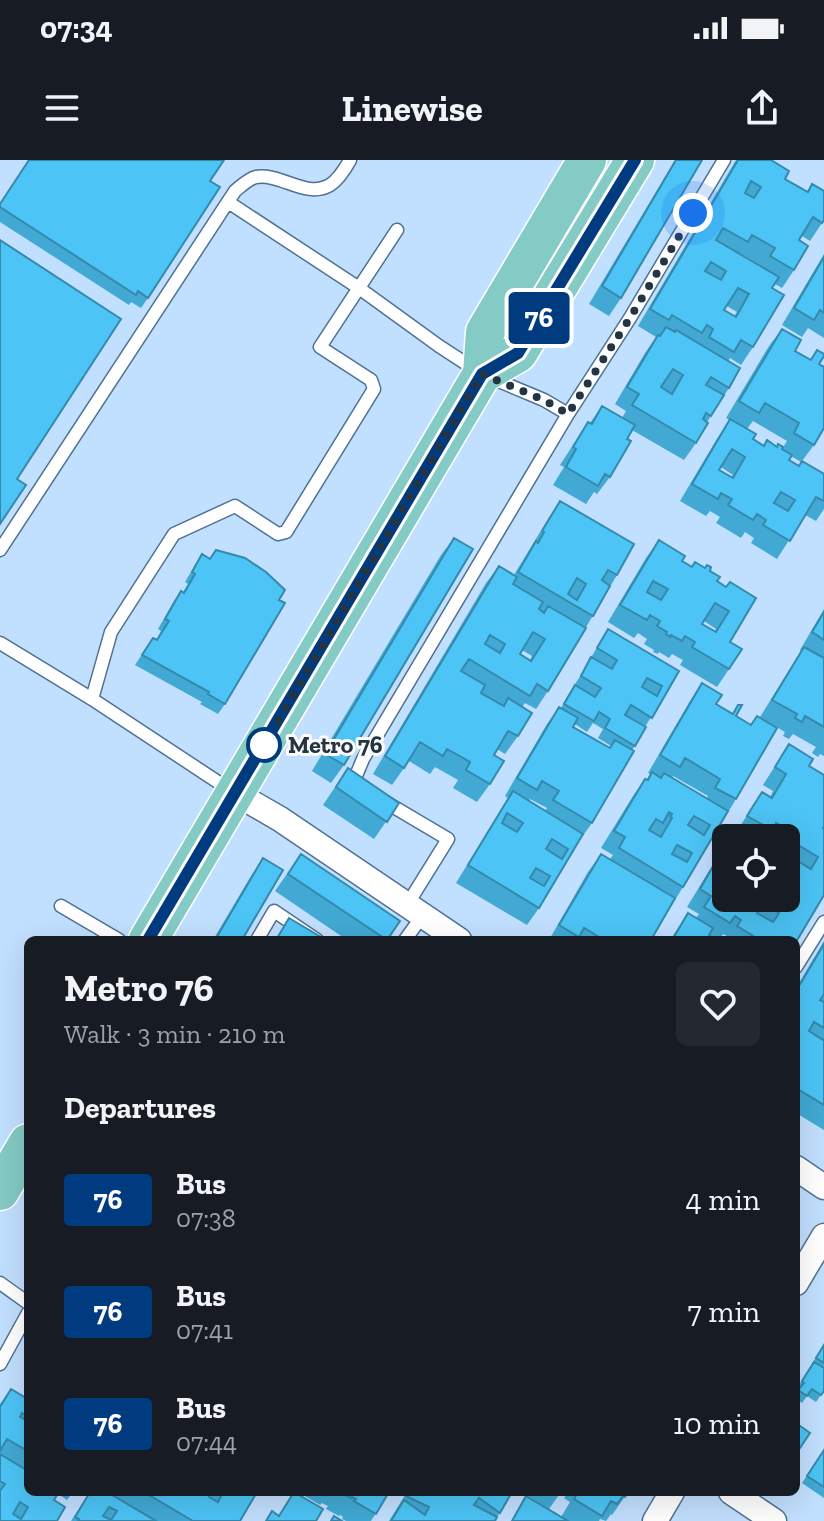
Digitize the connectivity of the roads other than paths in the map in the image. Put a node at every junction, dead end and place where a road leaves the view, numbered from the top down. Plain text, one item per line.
1 (350, 160) edge
2 (587, 160) edge
3 (635, 160) edge
4 (724, 160) edge
5 (228, 202) junction
6 (397, 230) dead end
7 (359, 288) junction
8 (482, 374) junction
9 (568, 414) junction
10 (0, 550) edge
11 (0, 643) edge
12 (92, 699) junction
13 (235, 793) junction
14 (61, 906) dead end
15 (415, 910) junction
16 (824, 922) edge
17 (112, 936) edge
18 (150, 936) edge
19 (259, 936) edge
20 (311, 936) edge
21 (406, 936) edge
22 (453, 936) edge
23 (800, 961) edge
24 (24, 1150) edge
25 (800, 1171) edge
26 (824, 1187) edge
27 (0, 1191) edge
28 (824, 1236) edge
29 (800, 1276) edge
30 (0, 1283) edge
31 (24, 1300) edge
32 (24, 1320) edge
33 (0, 1364) edge
34 (666, 1496) edge
35 (737, 1496) edge
36 (655, 1521) edge
37 (774, 1521) edge

1 - 5 lane
2 - 8 main road
3 - 8 main road
4 - 9 lane
5 - 7 lane
5 - 10 lane
6 - 7 lane
7 - 8 lane
7 - 12 lane
8 - 9 lane
8 - 13 main road
9 - 15 lane
11 - 12 lane
12 - 13 lane
13 - 15 street
13 - 18 main road
14 - 17 lane
15 - 21 lane
15 - 22 street
16 - 23 lane
19 - 20 lane
24 - 27 main road
25 - 26 street
28 - 29 street
30 - 31 lane
32 - 33 lane
34 - 36 street
35 - 37 street

